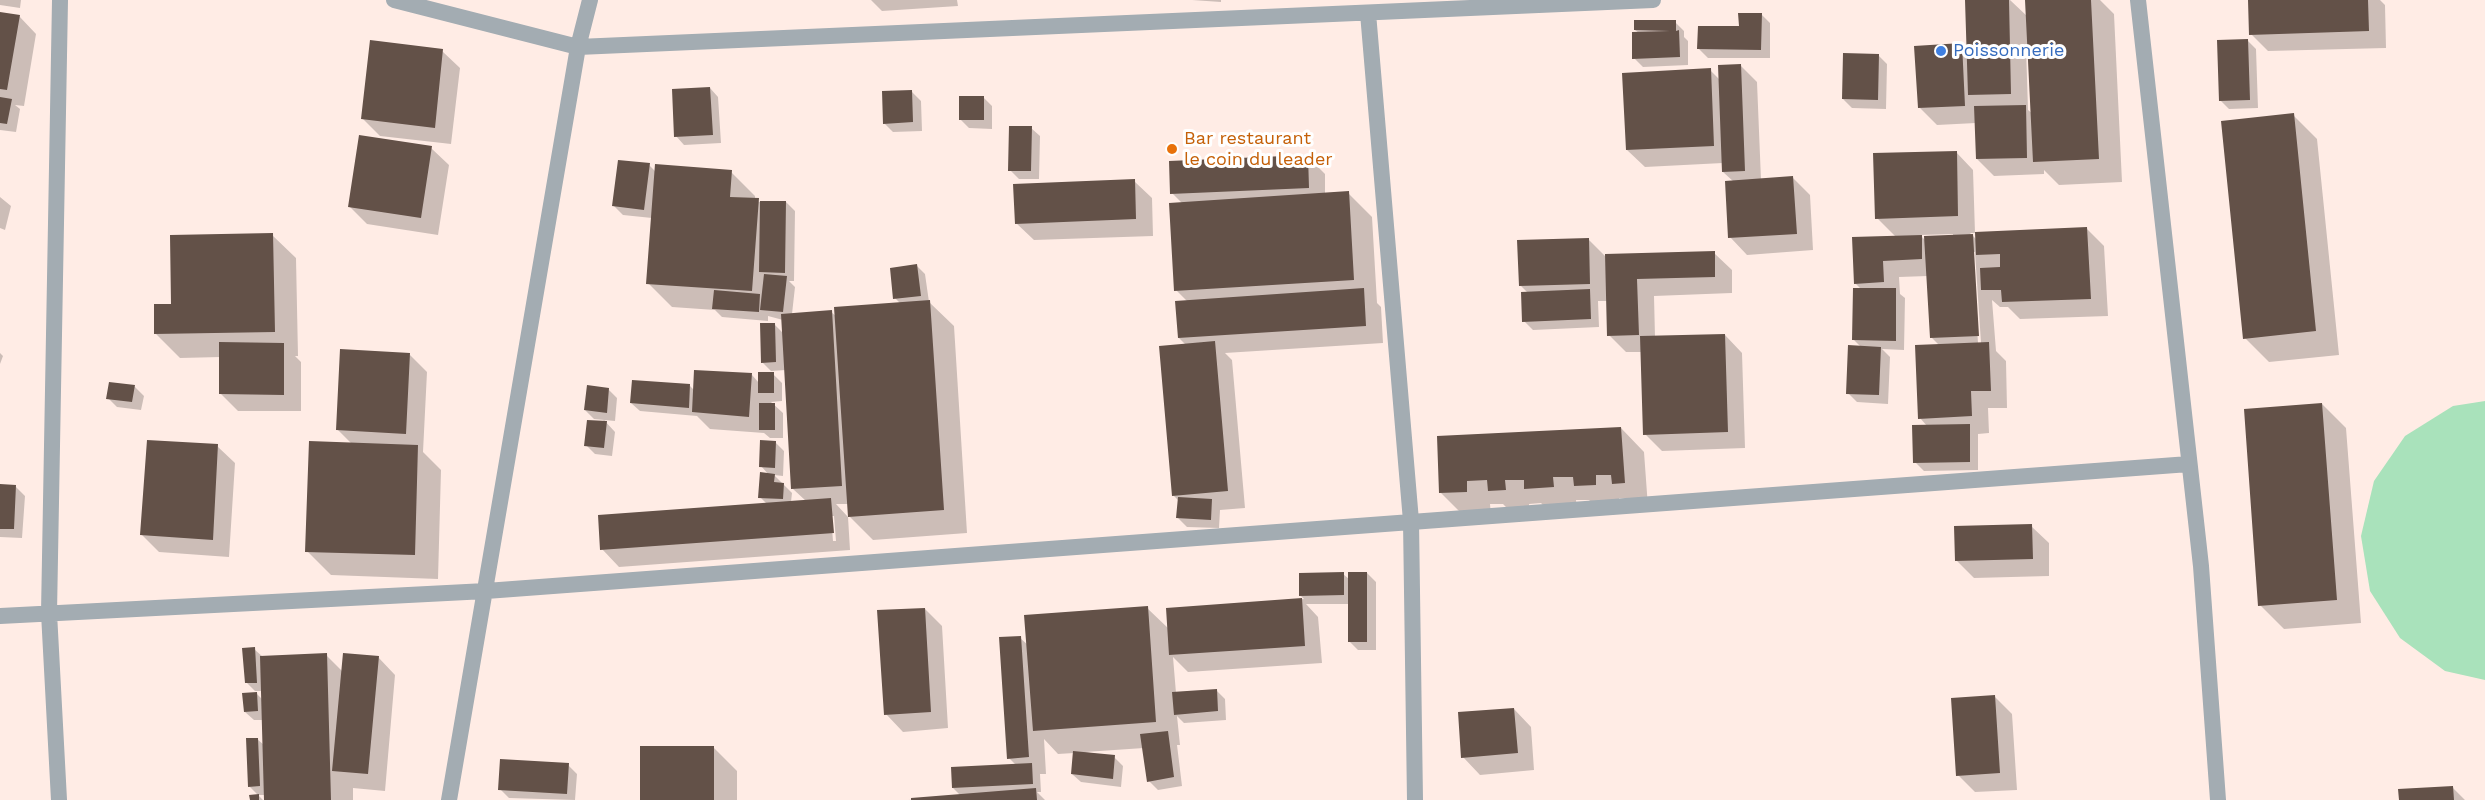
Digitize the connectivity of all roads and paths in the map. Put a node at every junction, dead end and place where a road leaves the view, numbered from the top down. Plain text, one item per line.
1 (60, 0) edge
2 (394, 0) edge
3 (590, 0) edge
4 (1653, 0) edge
5 (2138, 0) edge
6 (1368, 13) junction
7 (578, 47) junction
8 (2189, 464) junction
9 (1411, 521) junction
10 (486, 591) junction
11 (49, 613) junction
12 (0, 616) edge
13 (59, 800) edge
14 (449, 800) edge
15 (1415, 800) edge
16 (2218, 800) edge

1 - 11 street
2 - 7 street
3 - 7 street
4 - 6 street
5 - 8 street
6 - 7 street
6 - 9 street
7 - 10 street
8 - 9 street
8 - 16 street
9 - 10 street
9 - 15 street
10 - 11 street
10 - 14 street
11 - 12 street
11 - 13 street

